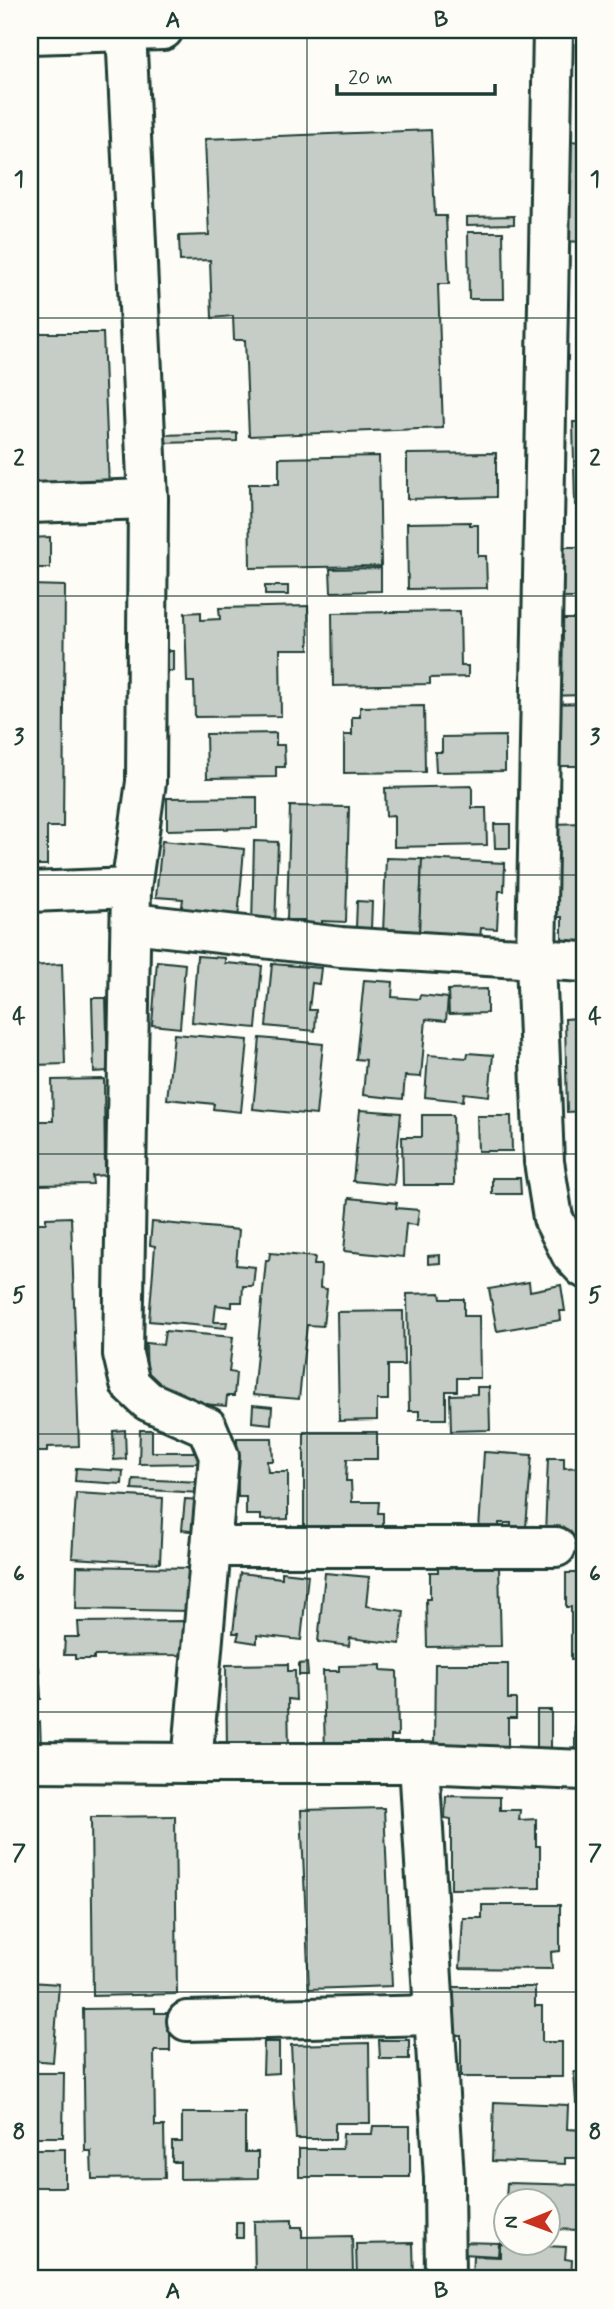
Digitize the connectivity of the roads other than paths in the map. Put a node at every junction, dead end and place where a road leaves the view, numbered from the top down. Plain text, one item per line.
1 (139, 30) edge
2 (553, 30) edge
3 (30, 34) edge
4 (148, 499) junction
5 (30, 503) edge
6 (30, 892) edge
7 (131, 905) junction
8 (536, 961) junction
9 (584, 962) edge
10 (584, 1268) edge
11 (211, 1547) junction
12 (556, 1547) dead end
13 (30, 1762) edge
14 (191, 1763) junction
15 (419, 1763) junction
16 (584, 1770) edge
17 (434, 2015) junction
18 (187, 2021) dead end
19 (445, 2279) edge

1 - 3 street
1 - 4 street
2 - 8 street
4 - 5 street
4 - 7 street
6 - 7 street
7 - 8 street
7 - 11 street
8 - 9 street
8 - 10 street
11 - 12 street
11 - 14 street
13 - 14 street
14 - 15 street
15 - 16 street
15 - 17 street
17 - 18 street
17 - 19 street

